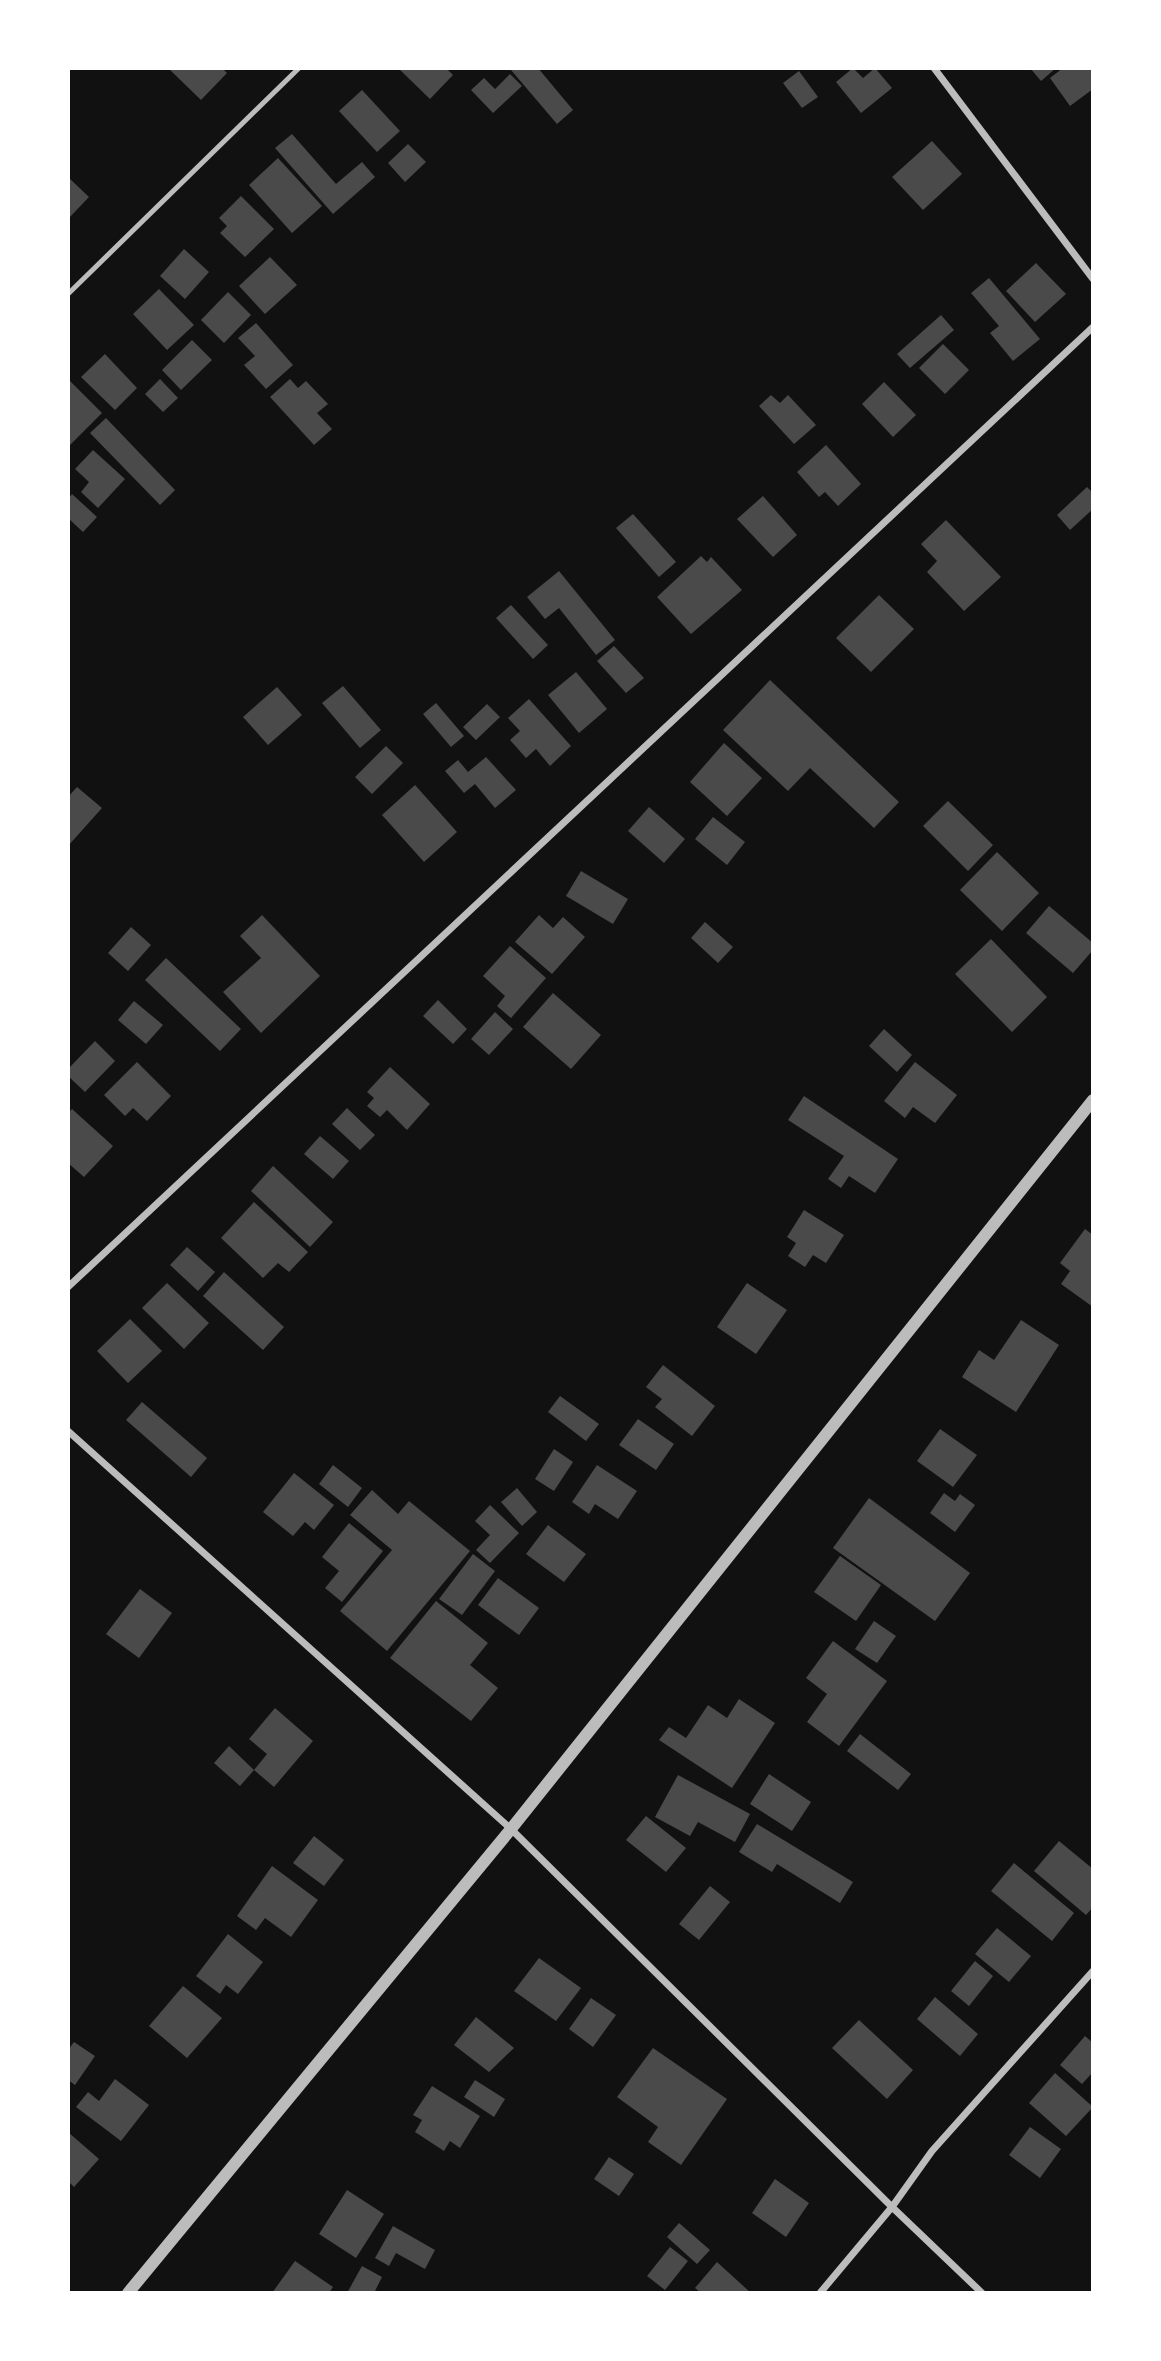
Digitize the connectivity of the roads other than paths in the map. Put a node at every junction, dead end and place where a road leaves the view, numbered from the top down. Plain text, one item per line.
1 (299, 68) edge
2 (934, 68) edge
3 (1093, 279) edge
4 (68, 294) edge
5 (1093, 327) edge
6 (1093, 1100) edge
7 (68, 1287) edge
8 (68, 1431) edge
9 (511, 1829) junction
10 (1093, 1971) edge
11 (892, 2207) junction
12 (128, 2293) edge
13 (820, 2293) edge
14 (982, 2293) edge

1 - 4 lane
2 - 3 street
5 - 7 street
6 - 9 street
8 - 9 street
9 - 11 street
9 - 12 street
10 - 11 street
11 - 13 street
11 - 14 street

